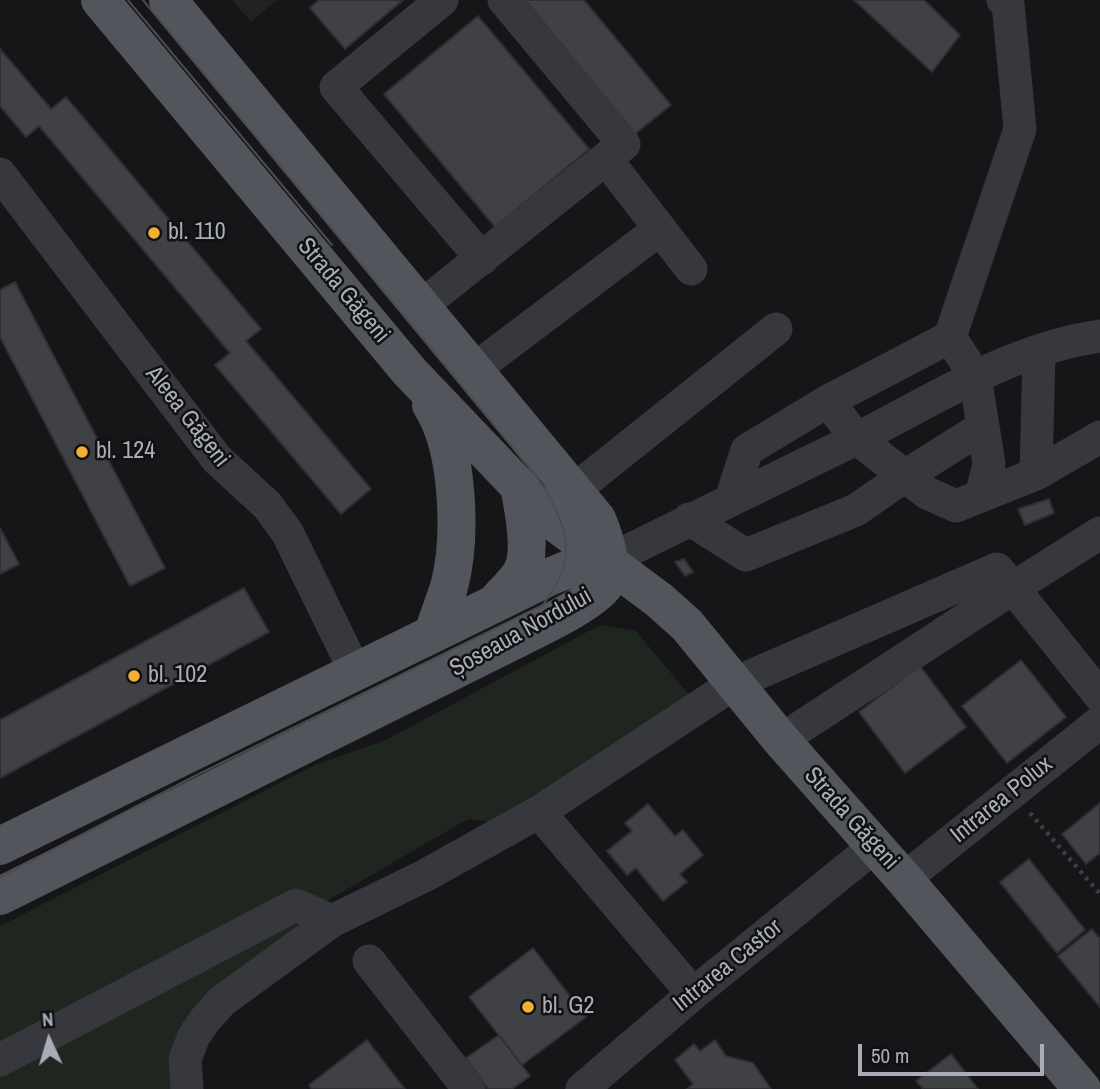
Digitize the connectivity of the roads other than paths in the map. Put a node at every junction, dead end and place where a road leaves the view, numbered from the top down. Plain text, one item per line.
1 (100, 0) edge
2 (168, 0) edge
3 (442, 0) edge
4 (503, 0) edge
5 (1003, 0) edge
6 (606, 159) junction
7 (0, 174) edge
8 (660, 229) junction
9 (482, 259) junction
10 (691, 269) dead end
11 (420, 307) junction
12 (776, 329) dead end
13 (950, 337) junction
14 (1085, 338) edge
15 (1039, 352) junction
16 (409, 371) junction
17 (472, 371) junction
18 (975, 376) junction
19 (828, 401) junction
20 (983, 428) junction
21 (1100, 437) edge
22 (856, 438) junction
23 (1036, 474) junction
24 (905, 476) junction
25 (519, 486) junction
26 (573, 491) junction
27 (981, 496) junction
28 (731, 499) junction
29 (688, 519) junction
30 (1100, 533) edge
31 (607, 561) junction
32 (1013, 588) junction
33 (495, 602) junction
34 (433, 633) junction
35 (355, 671) junction
36 (735, 683) junction
37 (1100, 696) edge
38 (1100, 722) edge
39 (781, 740) junction
40 (538, 812) junction
41 (0, 846) edge
42 (875, 846) junction
43 (904, 879) junction
44 (0, 896) edge
45 (332, 921) junction
46 (369, 961) dead end
47 (693, 994) junction
48 (0, 1060) edge
49 (187, 1089) edge
50 (469, 1089) edge
51 (582, 1089) edge
52 (1082, 1089) edge

1 - 16 main road, Strada Găgeni
2 - 11 main road, Strada Găgeni
3 - 9 street
4 - 6 street
5 - 13 street
6 - 8 street
6 - 9 street
7 - 35 street, Aleea Găgeni
8 - 10 street
8 - 17 street
9 - 11 street
11 - 17 main road, Strada Găgeni
12 - 26 street
13 - 18 street
13 - 19 street
14 - 15 street
15 - 18 street
15 - 23 street
16 - 25 main road, Strada Găgeni
16 - 34 main road
17 - 26 main road, Strada Găgeni
18 - 20 street
18 - 22 street
19 - 22 street
19 - 28 street
20 - 24 street
20 - 27 street
21 - 23 street
22 - 24 street
22 - 28 street
23 - 27 street
24 - 27 street
24 - 29 street
25 - 31 main road, Strada Găgeni
25 - 33 main road
26 - 31 main road, Strada Găgeni
28 - 29 street
29 - 31 street
30 - 32 street
31 - 33 main road, Șoseaua Nordului
31 - 36 main road, Strada Găgeni
31 - 44 main road, Șoseaua Nordului
32 - 36 street
32 - 37 street
32 - 39 street
33 - 34 main road, Șoseaua Nordului
34 - 35 main road, Șoseaua Nordului
35 - 41 main road, Șoseaua Nordului
36 - 39 main road, Strada Găgeni
36 - 40 street
38 - 43 street, Intrarea Polux
39 - 42 main road, Strada Găgeni
40 - 45 street
40 - 47 street
42 - 43 main road, Strada Găgeni
42 - 47 street, Intrarea Castor
43 - 52 main road, Strada Găgeni
45 - 48 street
45 - 49 street
46 - 50 street
47 - 51 street, Intrarea Castor

